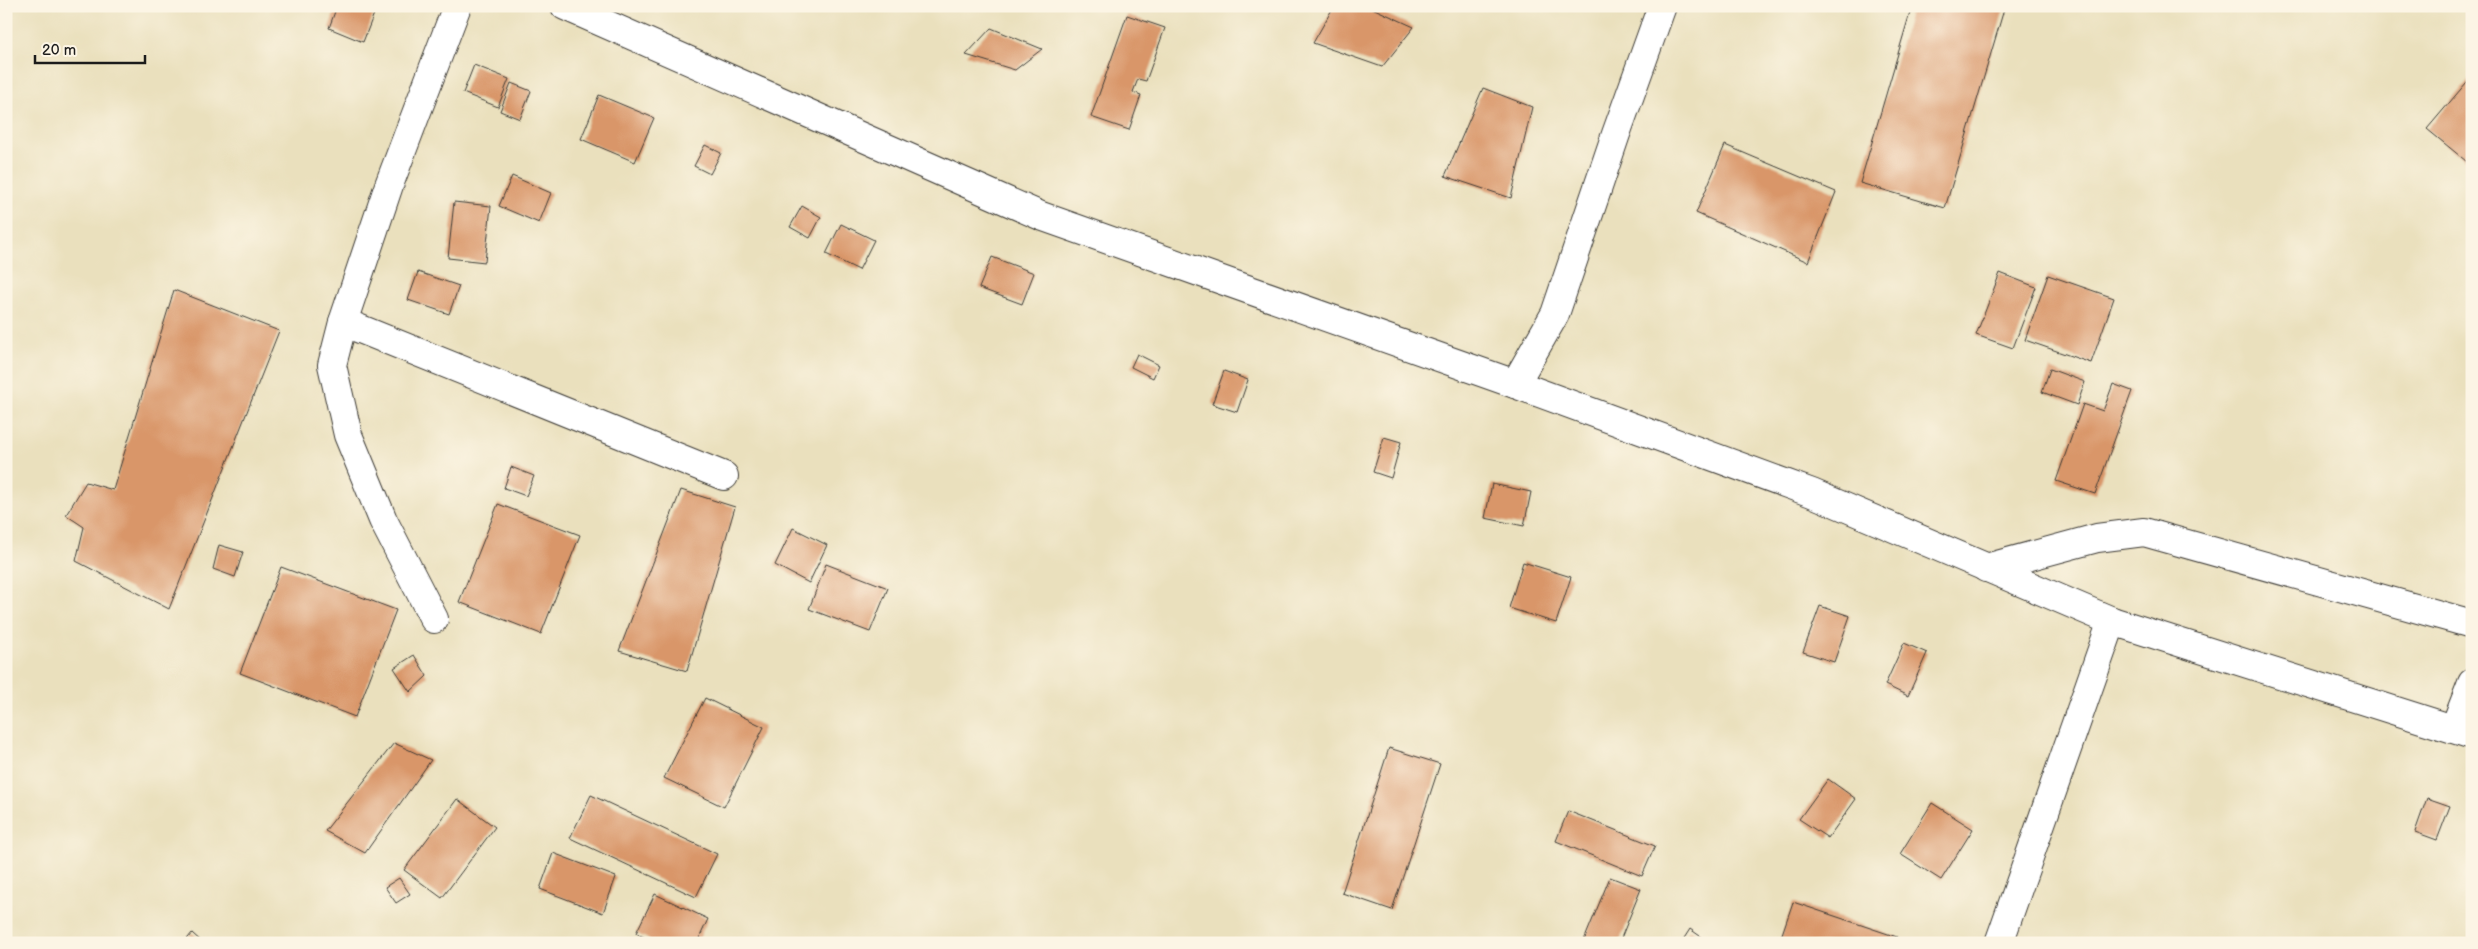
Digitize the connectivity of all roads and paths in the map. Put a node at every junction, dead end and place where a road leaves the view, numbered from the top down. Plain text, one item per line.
1 (457, 6) edge
2 (566, 6) edge
3 (1662, 6) edge
4 (343, 322) junction
5 (1515, 384) junction
6 (724, 476) dead end
7 (1986, 568) junction
8 (434, 618) dead end
9 (2112, 621) junction
10 (2472, 624) edge
11 (2472, 683) edge
12 (2463, 732) edge
13 (2002, 942) edge

1 - 4 street
2 - 5 street
3 - 5 street
4 - 6 street
4 - 8 street
5 - 7 street
7 - 9 street
7 - 10 street
9 - 12 street
9 - 13 street
11 - 12 street

